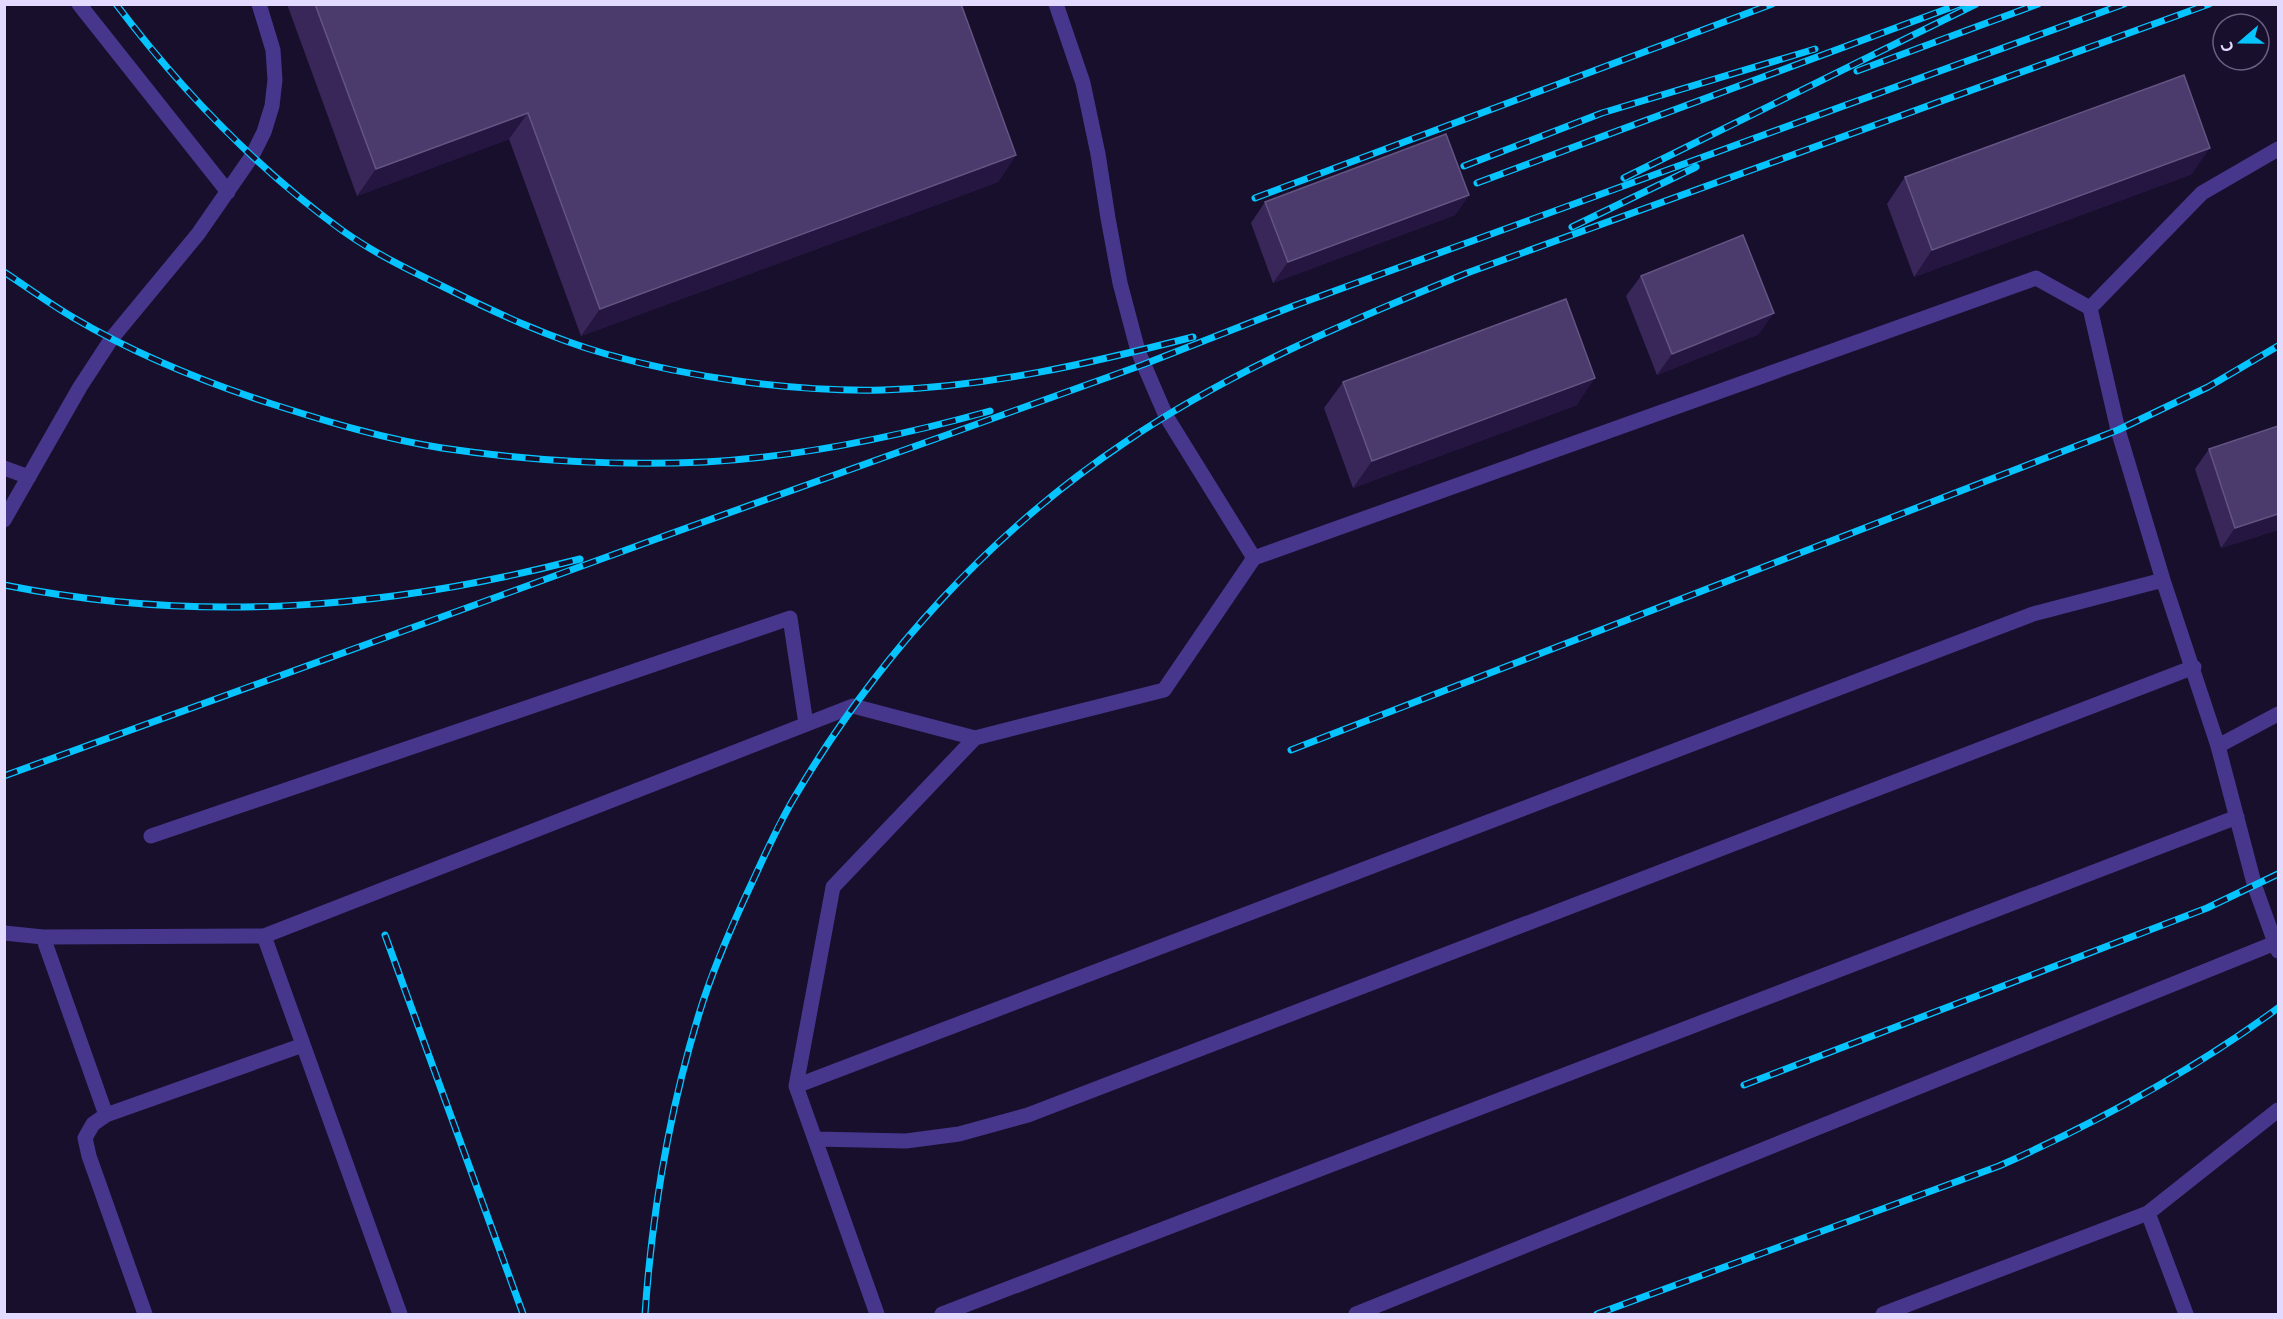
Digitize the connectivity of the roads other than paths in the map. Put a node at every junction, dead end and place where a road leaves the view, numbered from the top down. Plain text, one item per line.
1 (79, 4) edge
2 (259, 4) edge
3 (1056, 4) edge
4 (2278, 149) edge
5 (228, 192) junction
6 (2090, 308) junction
7 (4, 468) edge
8 (29, 477) junction
9 (4, 520) edge
10 (1254, 558) junction
11 (2163, 580) junction
12 (2194, 667) junction
13 (2278, 714) edge
14 (806, 724) junction
15 (975, 738) junction
16 (2218, 746) junction
17 (2237, 817) junction
18 (151, 836) dead end
19 (4, 933) edge
20 (264, 936) junction
21 (43, 937) junction
22 (2277, 947) edge
23 (303, 1045) junction
24 (796, 1086) junction
25 (2278, 1110) edge
26 (106, 1115) junction
27 (815, 1139) junction
28 (2148, 1213) junction
29 (145, 1314) edge
30 (400, 1314) edge
31 (877, 1314) edge
32 (942, 1314) edge
33 (1356, 1314) edge
34 (1882, 1314) edge
35 (2186, 1314) edge

1 - 5 lane
2 - 5 lane
3 - 10 lane
4 - 6 lane
5 - 8 lane
6 - 10 lane
6 - 11 lane
7 - 8 lane
8 - 9 lane
10 - 15 lane
11 - 12 lane
11 - 24 lane
12 - 16 lane
12 - 27 lane
13 - 16 lane
14 - 15 lane
14 - 18 lane
14 - 20 lane
15 - 24 lane
16 - 17 lane
17 - 22 lane
17 - 32 lane
19 - 21 lane
20 - 21 lane
20 - 23 lane
21 - 26 lane
22 - 33 lane
23 - 26 lane
23 - 30 lane
24 - 27 lane
25 - 28 lane
26 - 29 lane
27 - 31 lane
28 - 34 lane
28 - 35 lane

